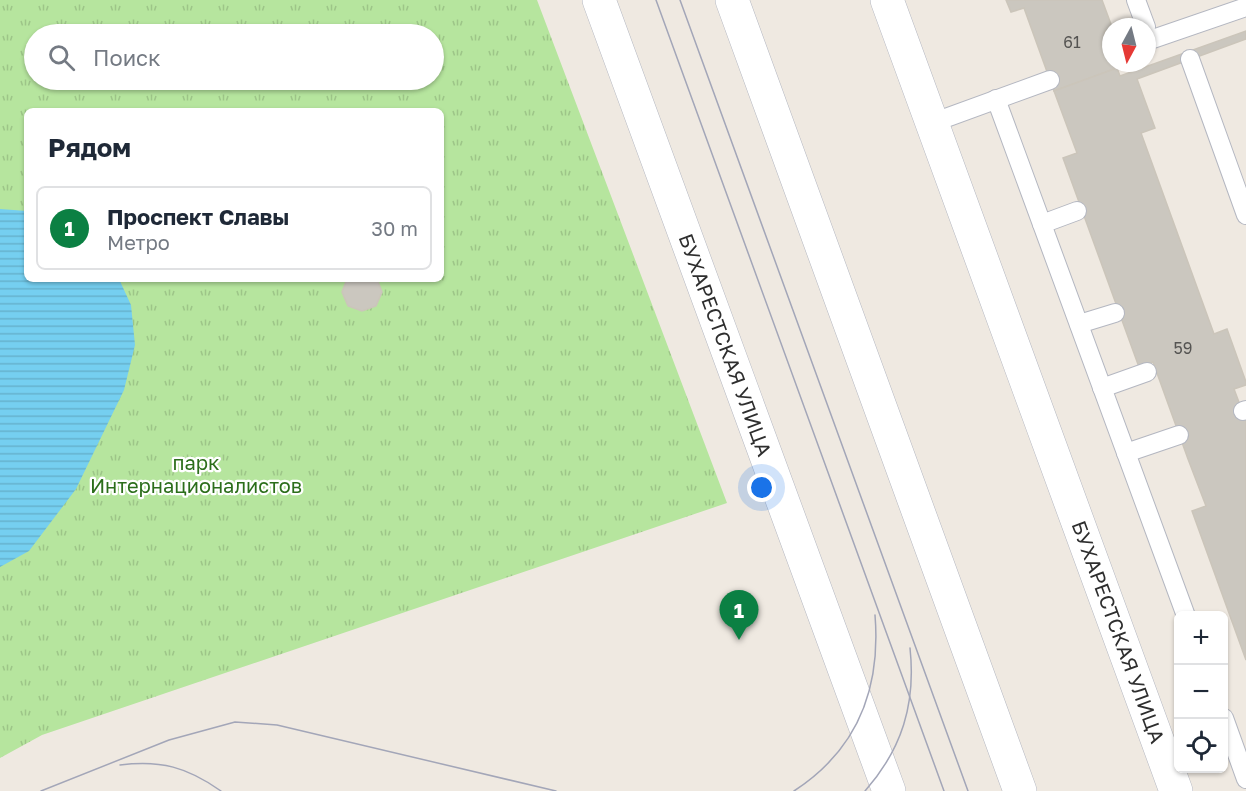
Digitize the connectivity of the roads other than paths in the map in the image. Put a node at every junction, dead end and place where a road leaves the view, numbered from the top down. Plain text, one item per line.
1 (599, 0) edge
2 (732, 0) edge
3 (887, 0) edge
4 (1136, 0) edge
5 (1246, 7) edge
6 (1142, 18) edge
7 (1179, 30) junction
8 (1156, 33) edge
9 (1050, 80) dead end
10 (996, 99) junction
11 (932, 123) junction
12 (1077, 211) dead end
13 (1246, 215) edge
14 (1042, 224) junction
15 (1115, 313) dead end
16 (1079, 324) junction
17 (1147, 372) dead end
18 (1102, 388) junction
19 (1179, 435) dead end
20 (1126, 453) junction
21 (1185, 611) edge
22 (1224, 719) edge
23 (1246, 779) edge
24 (889, 791) edge
25 (1020, 791) edge
26 (1176, 791) edge

1 - 24 main road, БУХАРЕСТСКАЯ УЛИЦА
2 - 25 main road
3 - 11 main road, БУХАРЕСТСКАЯ УЛИЦА
4 - 6 lane
5 - 7 lane
7 - 8 lane
7 - 13 lane
9 - 10 lane
10 - 11 lane
10 - 14 lane
11 - 26 main road, БУХАРЕСТСКАЯ УЛИЦА
12 - 14 lane
14 - 16 lane
15 - 16 lane
16 - 18 lane
17 - 18 lane
18 - 20 lane
19 - 20 lane
20 - 21 lane
22 - 23 lane

